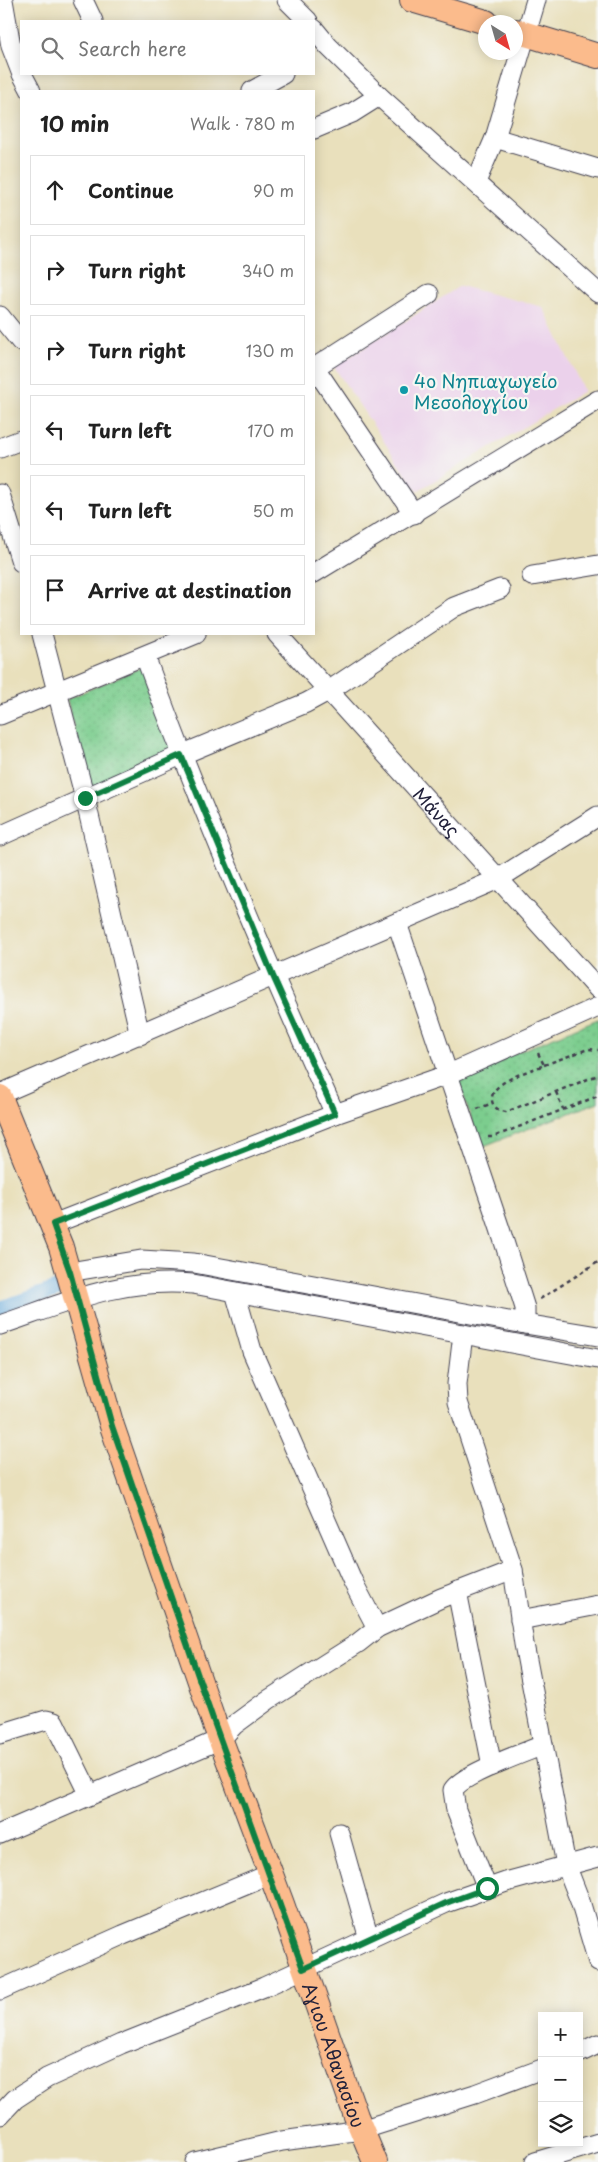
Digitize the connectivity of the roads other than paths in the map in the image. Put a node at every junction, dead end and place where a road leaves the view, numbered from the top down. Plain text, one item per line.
1 (3, 0) edge
2 (83, 0) edge
3 (287, 0) edge
4 (412, 0) edge
5 (536, 0) edge
6 (93, 20) edge
7 (307, 20) edge
8 (478, 20) edge
9 (523, 29) edge
10 (315, 32) edge
11 (523, 34) edge
12 (321, 50) edge
13 (598, 56) edge
14 (514, 60) edge
15 (20, 68) edge
16 (23, 75) edge
17 (282, 75) edge
18 (31, 90) edge
19 (254, 90) edge
20 (379, 96) junction
21 (315, 130) edge
22 (495, 138) junction
23 (598, 169) edge
24 (476, 182) junction
25 (596, 290) edge
26 (429, 294) dead end
27 (0, 316) edge
28 (20, 341) edge
29 (315, 367) edge
30 (315, 369) edge
31 (596, 407) edge
32 (20, 440) edge
33 (0, 448) edge
34 (0, 494) edge
35 (414, 514) junction
36 (11, 526) edge
37 (20, 558) edge
38 (598, 565) edge
39 (315, 572) edge
40 (532, 576) dead end
41 (500, 589) dead end
42 (42, 635) edge
43 (194, 635) edge
44 (278, 635) edge
45 (145, 656) junction
46 (330, 690) junction
47 (58, 691) junction
48 (0, 715) edge
49 (181, 755) junction
50 (85, 798) junction
51 (598, 816) edge
52 (0, 836) edge
53 (498, 879) junction
54 (397, 923) junction
55 (273, 976) junction
56 (598, 989) edge
57 (598, 1008) edge
58 (140, 1035) junction
59 (447, 1074) junction
60 (0, 1096) edge
61 (335, 1114) junction
62 (53, 1224) junction
63 (70, 1272) junction
64 (235, 1292) junction
65 (75, 1299) junction
66 (525, 1316) junction
67 (0, 1326) edge
68 (463, 1334) junction
69 (598, 1336) edge
70 (598, 1359) edge
71 (512, 1570) junction
72 (457, 1591) junction
73 (598, 1605) edge
74 (520, 1620) junction
75 (377, 1628) junction
76 (0, 1734) edge
77 (220, 1739) junction
78 (543, 1746) junction
79 (492, 1766) junction
80 (90, 1795) junction
81 (339, 1833) dead end
82 (0, 1834) edge
83 (598, 1857) edge
84 (566, 1865) junction
85 (270, 1874) junction
86 (487, 1888) junction
87 (369, 1940) junction
88 (598, 1962) edge
89 (303, 1969) junction
90 (0, 1990) edge
91 (598, 2044) edge
92 (583, 2050) edge
93 (538, 2071) edge
94 (0, 2115) edge
95 (361, 2130) junction
96 (598, 2143) edge
97 (195, 2162) edge
98 (375, 2162) edge
99 (535, 2162) edge

1 - 15 street
2 - 6 street
3 - 7 street
4 - 8 main road
5 - 9 street
10 - 12 street
11 - 13 main road
12 - 20 street
14 - 22 street
16 - 18 street
17 - 19 street
20 - 21 street
20 - 24 street
22 - 23 street
22 - 24 street
24 - 25 street
26 - 29 street
27 - 28 street
30 - 35 street
31 - 35 street
32 - 33 street
34 - 36 street
35 - 39 street
36 - 37 street
38 - 40 street
41 - 46 street
42 - 47 street
43 - 45 street
44 - 46 street, Μάνας
45 - 47 street
45 - 49 street
46 - 49 street
46 - 53 street, Μάνας
47 - 48 street
47 - 50 street
49 - 50 street
49 - 55 street
50 - 52 street
50 - 58 street
51 - 53 street
53 - 54 street
53 - 56 street, Μάνας
54 - 55 street
54 - 59 street
55 - 58 street
55 - 61 street
57 - 59 street
58 - 60 street
59 - 61 street
59 - 66 street
60 - 62 main road, Αγιου Αθανασίου
61 - 62 street
62 - 63 main road, Αγιου Αθανασίου
63 - 65 main road, Αγιου Αθανασίου
63 - 66 street
64 - 65 street
64 - 68 street
64 - 75 street
65 - 67 street
65 - 77 main road, Αγιου Αθανασίου
66 - 69 street
68 - 70 street
68 - 71 street
71 - 72 street
71 - 74 street
72 - 75 street
72 - 79 street
73 - 74 street
74 - 78 street
75 - 77 street
76 - 80 street
77 - 80 street
77 - 85 main road, Αγιου Αθανασίου
78 - 79 street
78 - 84 street
79 - 86 street
80 - 82 street
81 - 87 street
83 - 84 street
84 - 86 street
84 - 88 street
85 - 89 main road, Αγιου Αθανασίου
85 - 90 street
86 - 87 street
87 - 89 street
89 - 94 street
89 - 95 main road, Αγιου Αθανασίου
91 - 92 street
93 - 95 street
95 - 97 street
95 - 98 main road, Αγιου Αθανασίου
96 - 99 street

